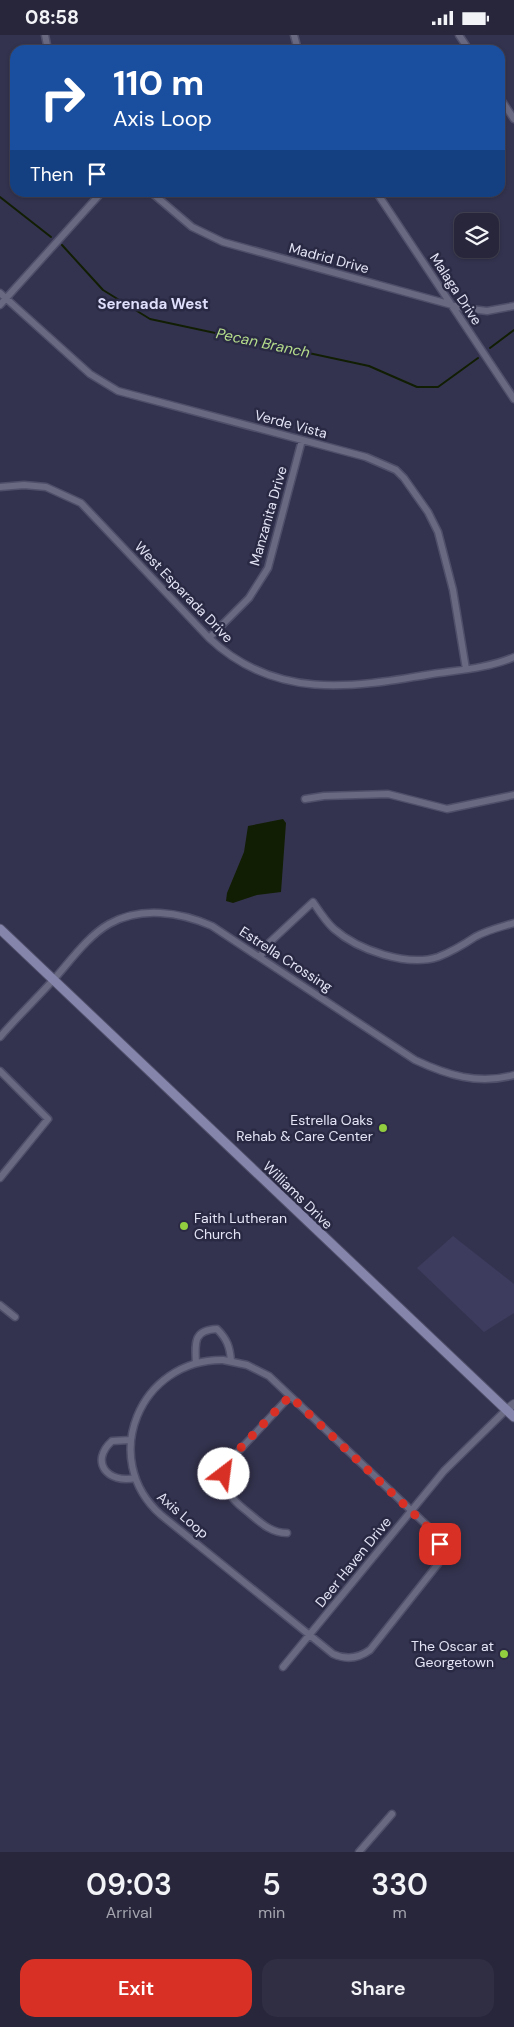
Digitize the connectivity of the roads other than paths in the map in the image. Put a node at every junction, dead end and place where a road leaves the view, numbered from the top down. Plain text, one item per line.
1 (505, 106) edge
2 (514, 119) edge
3 (96, 197) edge
4 (157, 197) edge
5 (380, 197) edge
6 (0, 293) edge
7 (6, 298) junction
8 (451, 304) junction
9 (0, 305) edge
10 (514, 306) edge
11 (514, 399) edge
12 (302, 440) junction
13 (0, 487) edge
14 (209, 638) junction
15 (514, 657) edge
16 (466, 669) junction
17 (514, 795) edge
18 (305, 799) dead end
19 (514, 923) edge
20 (0, 929) edge
21 (260, 957) junction
22 (53, 980) junction
23 (0, 1037) edge
24 (0, 1071) edge
25 (514, 1075) edge
26 (0, 1178) edge
27 (0, 1305) edge
28 (15, 1317) dead end
29 (231, 1361) junction
30 (196, 1363) junction
31 (290, 1396) junction
32 (514, 1403) edge
33 (506, 1410) junction
34 (514, 1417) edge
35 (130, 1440) junction
36 (134, 1479) junction
37 (410, 1510) junction
38 (287, 1533) dead end
39 (309, 1636) junction
40 (283, 1667) dead end
41 (392, 1813) dead end
42 (359, 1852) edge

1 - 2 street
3 - 7 street
4 - 8 street, Madrid Drive
5 - 8 street, Malaga Drive
6 - 7 street, Verde Vista
7 - 9 street
7 - 12 street, Verde Vista
8 - 10 street, Madrid Drive
8 - 11 street, Malaga Drive
12 - 14 street, Manzanita Drive
12 - 16 street, Verde Vista
13 - 14 street, West Esparada Drive
14 - 16 street, West Esparada Drive
15 - 16 street, West Esparada Drive
17 - 18 street
19 - 21 street
20 - 22 main road, Williams Drive
21 - 22 street, Estrella Crossing
21 - 25 street, Estrella Crossing
22 - 23 street, Estrella Crossing
22 - 33 main road, Williams Drive
24 - 26 street
27 - 28 street
29 - 30 street, Axis Loop
29 - 30 street
29 - 31 street, Axis Loop
30 - 35 street, Axis Loop
31 - 37 street, Axis Loop
31 - 38 street
32 - 33 street
33 - 34 main road, Williams Drive
33 - 37 street, Deer Haven Drive
35 - 36 street, Axis Loop
35 - 36 street
36 - 39 street, Axis Loop
37 - 39 street, Deer Haven Drive
37 - 39 street, Axis Loop
39 - 40 street, Deer Haven Drive
41 - 42 street

